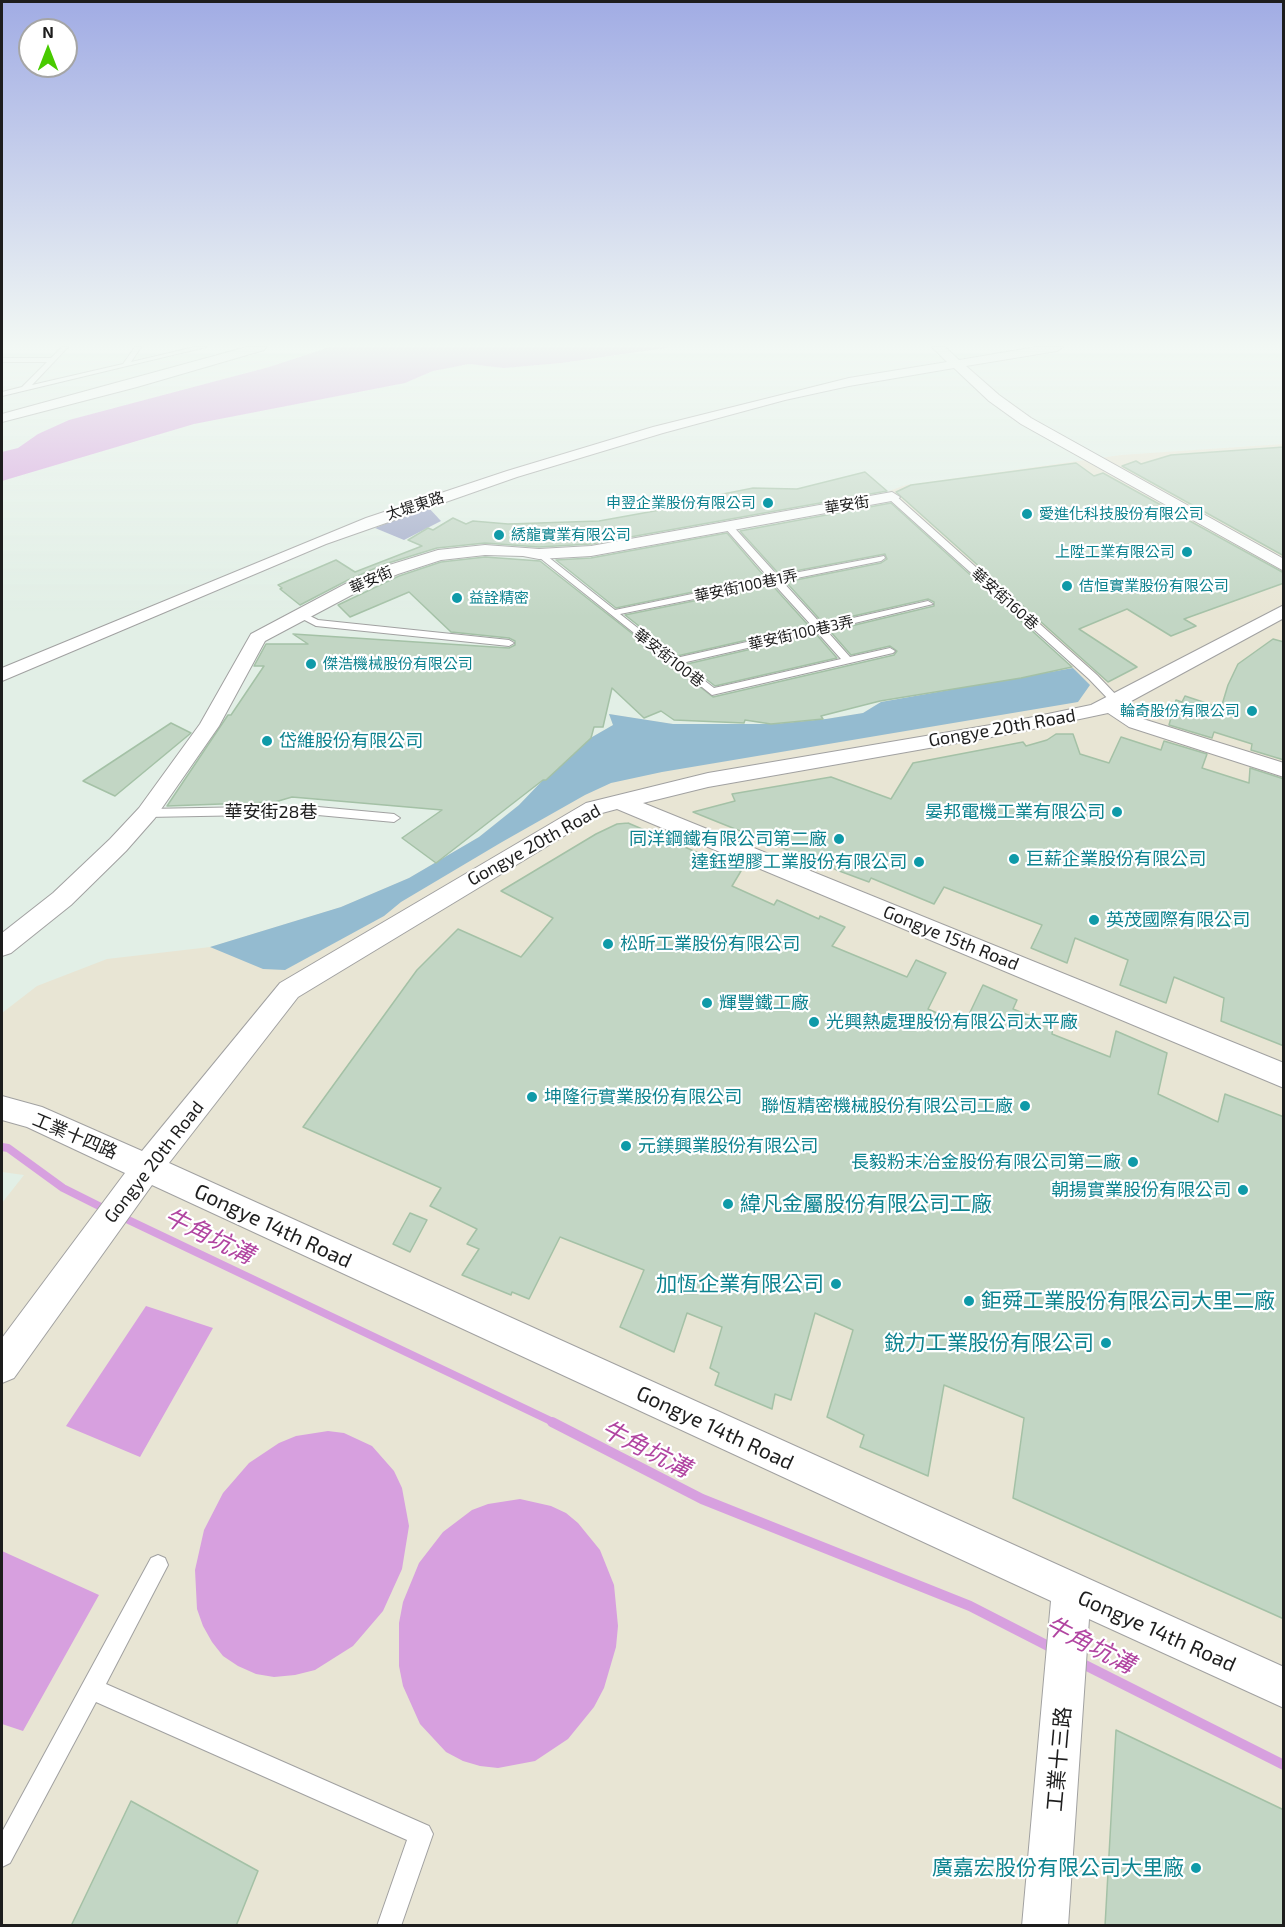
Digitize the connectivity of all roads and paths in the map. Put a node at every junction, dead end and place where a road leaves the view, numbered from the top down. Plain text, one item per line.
1 (637, 437) edge
2 (1054, 437) edge
3 (892, 497) joint
4 (728, 526) junction
5 (539, 554) junction
6 (881, 558) dead end
7 (1284, 566) edge
8 (776, 579) junction
9 (928, 604) dead end
10 (1284, 610) edge
11 (612, 613) junction
12 (300, 614) junction
13 (820, 628) junction
14 (509, 644) dead end
15 (890, 651) dead end
16 (847, 660) junction
17 (674, 662) junction
18 (2, 675) edge
19 (1113, 703) junction
20 (1284, 770) edge
21 (618, 801) junction
22 (147, 813) junction
23 (394, 818) dead end
24 (2, 946) edge
25 (1284, 1076) edge
26 (2, 1108) edge
27 (142, 1175) junction
28 (2, 1366) edge
29 (158, 1565) dead end
30 (1070, 1604) junction
31 (1284, 1688) edge
32 (91, 1689) junction
33 (2, 1855) edge
34 (389, 1926) edge
35 (1045, 1926) edge

1 - 18 street, 太堤東路
2 - 7 street
3 - 4 street, 華安街
3 - 19 lane, 華安街160巷
4 - 5 street, 華安街
4 - 8 lane
5 - 11 lane, 華安街100巷
5 - 12 street, 華安街
6 - 8 lane, 華安街100巷1弄
8 - 11 lane, 華安街100巷1弄
8 - 13 lane
9 - 13 lane, 華安街100巷3弄
10 - 19 street, Gongye 20th Road
11 - 17 lane, 華安街100巷
12 - 14 lane
12 - 22 street, 華安街
13 - 16 lane
13 - 17 lane, 華安街100巷3弄
15 - 16 lane, 華安街100巷
16 - 17 lane, 華安街100巷
19 - 20 street
19 - 21 street, Gongye 20th Road
21 - 25 street, Gongye 15th Road
21 - 27 street, Gongye 20th Road
22 - 23 lane, 華安街28巷
22 - 24 street, 華安街
26 - 27 street, 工業十四路
27 - 28 street, Gongye 20th Road
27 - 30 street, Gongye 14th Road
29 - 32 lane
30 - 31 street, Gongye 14th Road
30 - 35 street, 工業十三路
32 - 33 lane
32 - 34 lane

